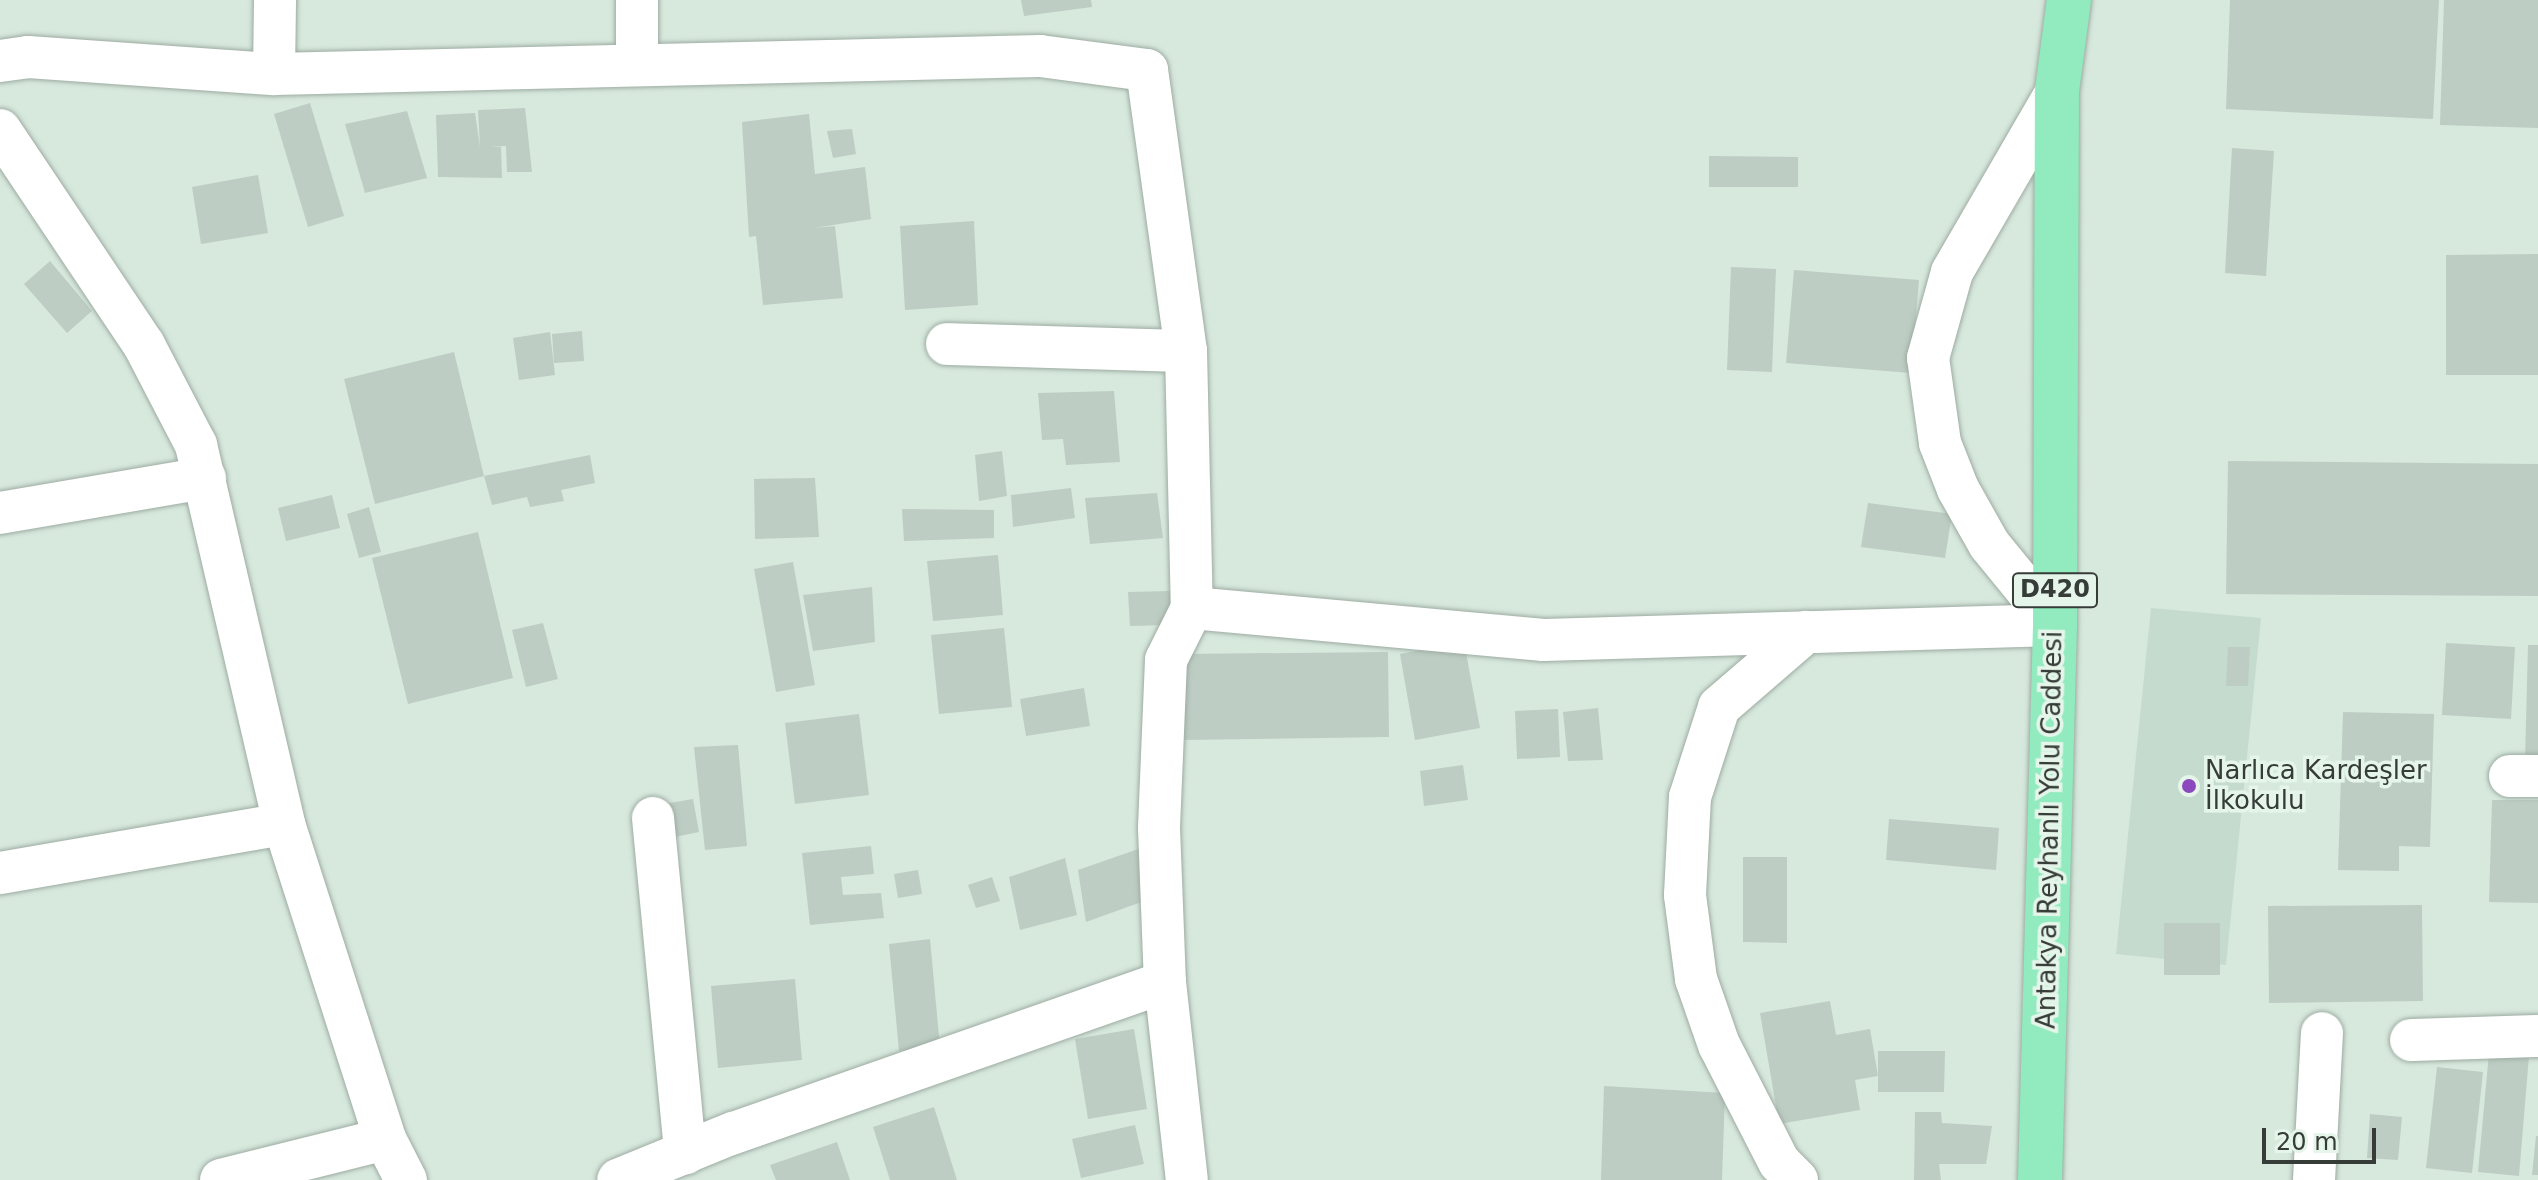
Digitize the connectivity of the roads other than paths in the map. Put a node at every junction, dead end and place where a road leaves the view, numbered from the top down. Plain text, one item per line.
1 (275, 0) edge
2 (637, 0) edge
3 (2069, 0) edge
4 (0, 61) edge
5 (637, 65) junction
6 (274, 74) junction
7 (2057, 91) junction
8 (0, 130) edge
9 (947, 344) dead end
10 (1186, 351) junction
11 (205, 478) junction
12 (0, 513) edge
13 (1192, 608) junction
14 (2055, 625) junction
15 (1806, 632) junction
16 (653, 818) dead end
17 (284, 824) junction
18 (0, 873) edge
19 (1165, 982) junction
20 (2322, 1033) dead end
21 (2538, 1036) edge
22 (2411, 1040) dead end
23 (385, 1139) junction
24 (685, 1153) junction
25 (221, 1180) edge
26 (406, 1180) edge
27 (618, 1180) edge
28 (1187, 1180) edge
29 (1797, 1180) edge
30 (2040, 1180) edge
31 (2314, 1180) edge

1 - 6 street
2 - 5 street
3 - 7 main road, Antakya Reyhanlı Yolu Caddesi / D420
4 - 6 street
5 - 6 street
5 - 10 street
7 - 14 main road, Antakya Reyhanlı Yolu Caddesi / D420
7 - 14 street
8 - 11 street
9 - 10 street
10 - 13 street
11 - 12 street
11 - 17 street
13 - 15 street
13 - 19 street
14 - 15 street
14 - 30 main road, Antakya Reyhanlı Yolu Caddesi / D420
15 - 29 street
16 - 24 street
17 - 18 street
17 - 23 street
19 - 24 street
19 - 28 street
20 - 31 street
21 - 22 street
23 - 25 street
23 - 26 street
24 - 27 street

